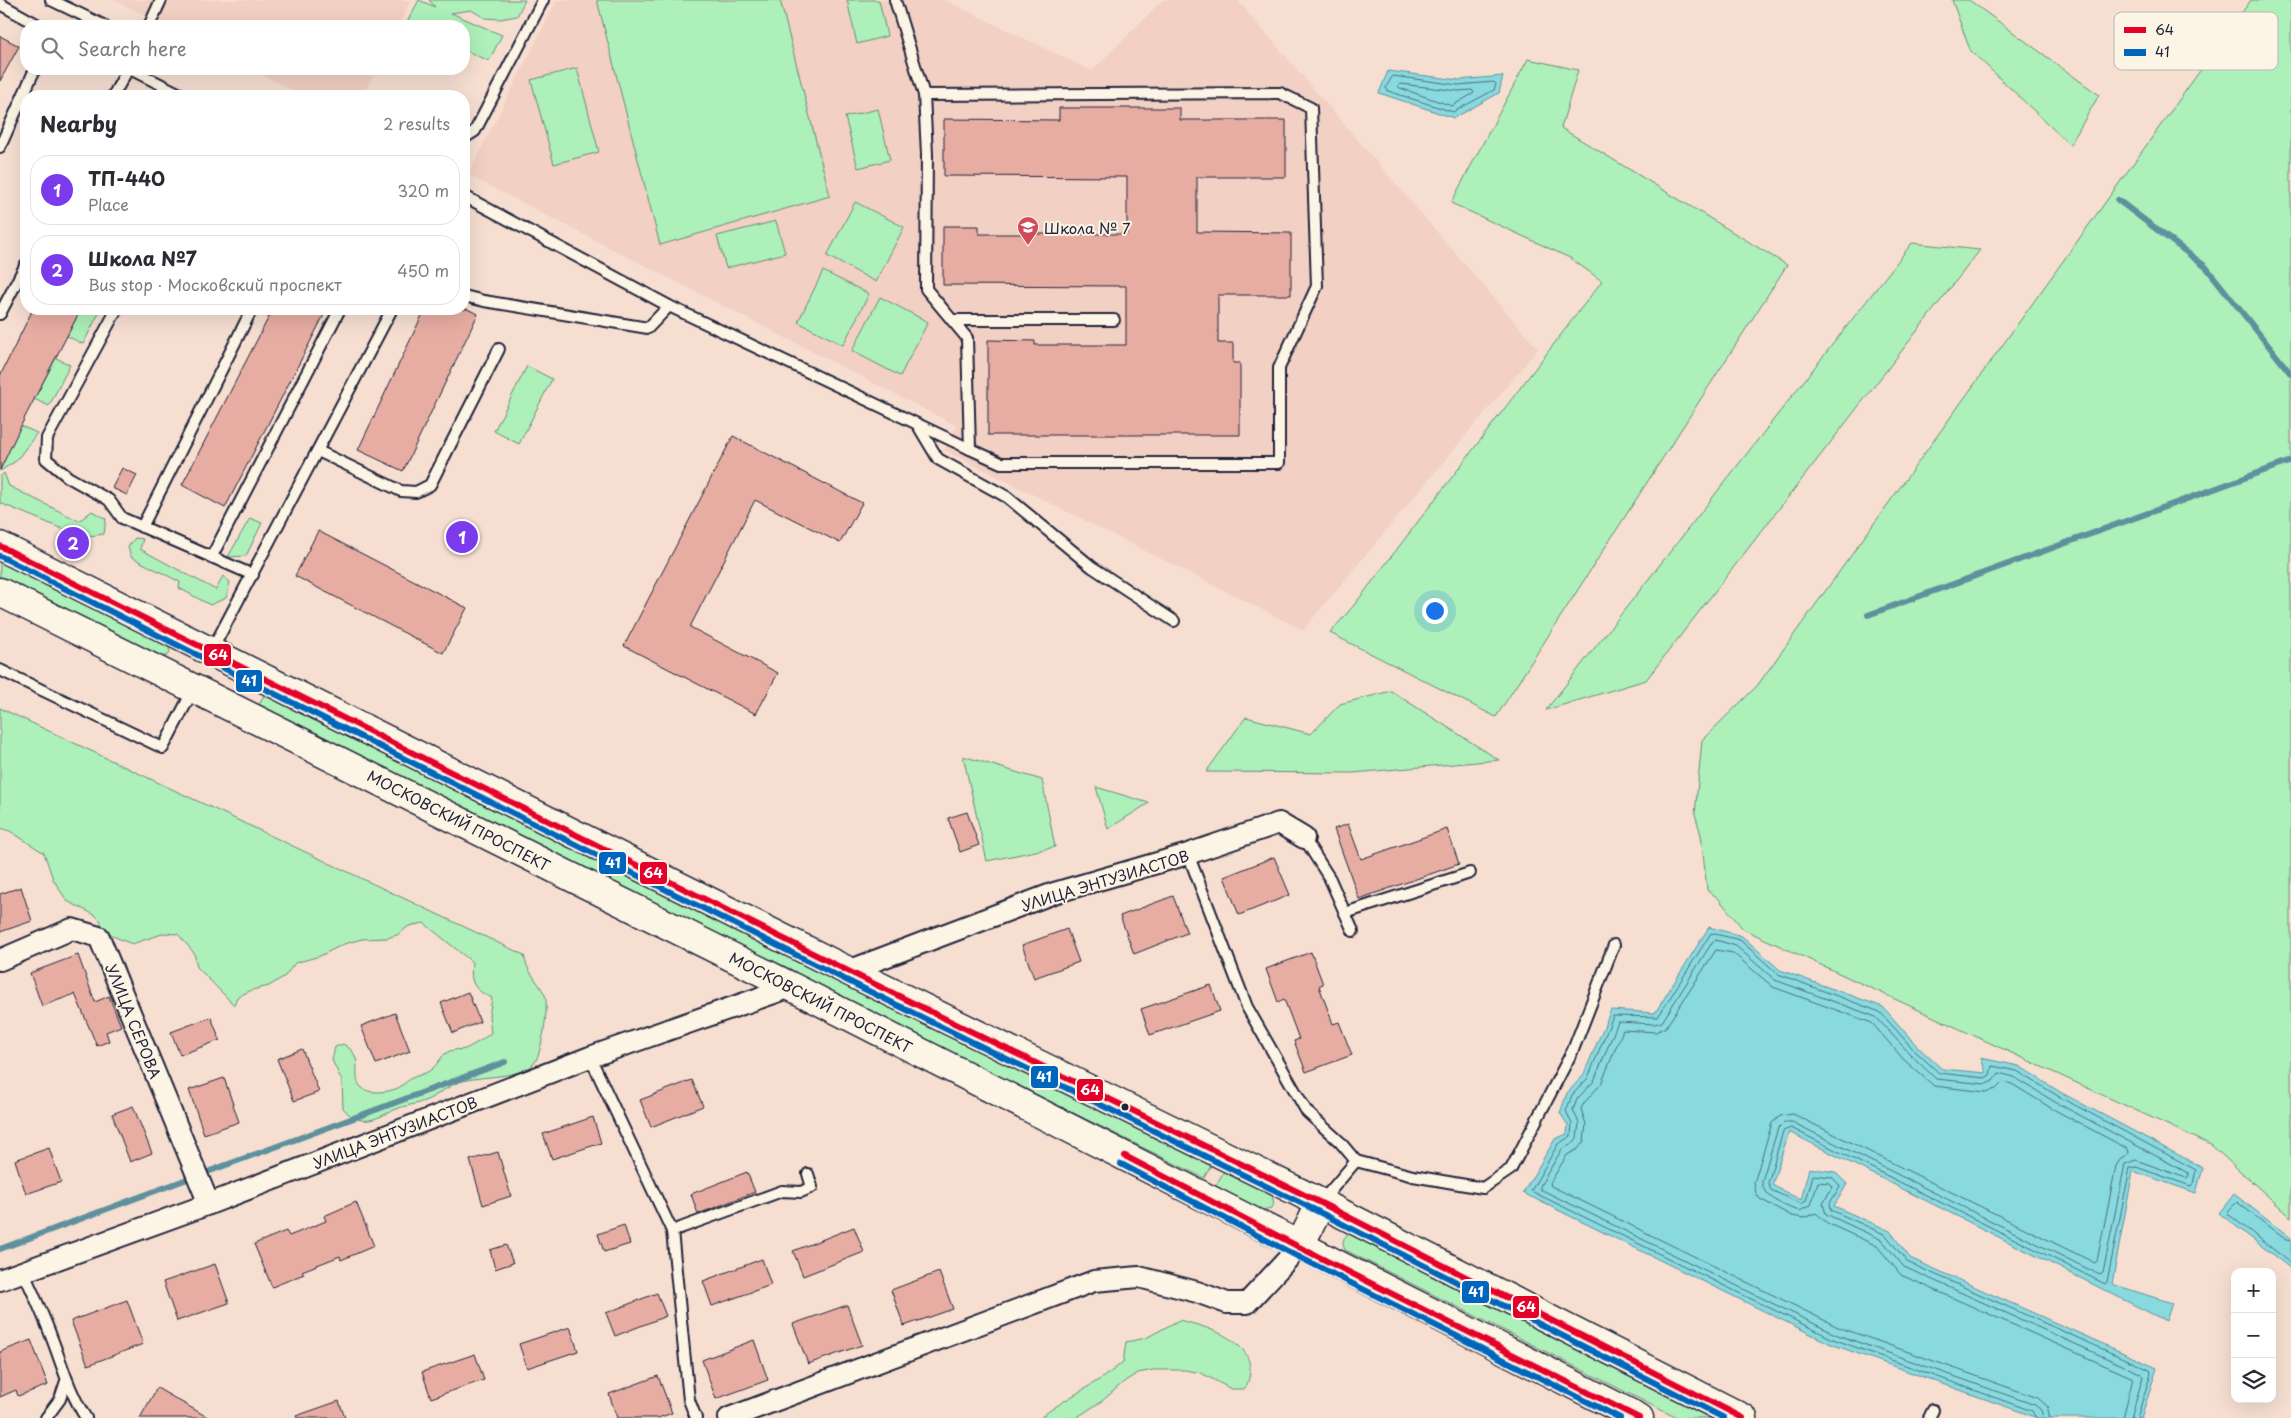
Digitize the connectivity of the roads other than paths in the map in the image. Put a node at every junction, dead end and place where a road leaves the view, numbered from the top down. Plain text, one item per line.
1 (50, 0) edge
2 (161, 0) edge
3 (543, 0) edge
4 (895, 0) edge
5 (0, 4) edge
6 (29, 20) edge
7 (92, 20) edge
8 (152, 20) edge
9 (32, 75) edge
10 (125, 75) edge
11 (141, 75) edge
12 (26, 90) edge
13 (117, 90) edge
14 (172, 90) edge
15 (924, 95) junction
16 (20, 102) edge
17 (470, 134) edge
18 (0, 147) edge
19 (470, 199) edge
20 (20, 276) edge
21 (470, 298) edge
22 (669, 306) junction
23 (0, 314) edge
24 (114, 315) edge
25 (249, 315) edge
26 (337, 315) edge
27 (389, 315) edge
28 (952, 320) junction
29 (1114, 320) dead end
30 (499, 350) dead end
31 (917, 424) junction
32 (970, 449) junction
33 (318, 451) junction
34 (142, 527) junction
35 (0, 546) edge
36 (211, 558) junction
37 (253, 575) junction
38 (0, 592) edge
39 (1174, 621) dead end
40 (211, 651) junction
41 (0, 670) edge
42 (194, 688) junction
43 (1304, 838) joint
44 (1188, 854) junction
45 (1470, 874) dead end
46 (1345, 913) junction
47 (1353, 931) dead end
48 (1614, 945) dead end
49 (0, 960) edge
50 (848, 971) junction
51 (791, 987) junction
52 (590, 1057) junction
53 (1356, 1161) junction
54 (808, 1174) dead end
55 (1321, 1203) junction
56 (208, 1204) junction
57 (672, 1230) junction
58 (1299, 1247) junction
59 (23, 1271) junction
60 (0, 1280) edge
61 (66, 1381) junction
62 (46, 1418) edge
63 (86, 1418) edge
64 (696, 1418) edge
65 (729, 1418) edge
66 (1639, 1418) edge
67 (1743, 1418) edge

1 - 7 lane
2 - 8 lane
3 - 17 lane
4 - 15 lane
5 - 6 lane
9 - 12 lane
10 - 13 lane
11 - 14 lane
15 - 28 lane
15 - 32 lane
16 - 18 lane
19 - 22 lane
20 - 23 lane
21 - 22 lane
22 - 31 lane
24 - 34 lane
25 - 34 lane
26 - 36 lane
27 - 33 lane
28 - 29 lane
28 - 32 lane
30 - 33 lane
31 - 32 lane
31 - 39 lane
33 - 37 lane
34 - 36 lane
35 - 40 main road
36 - 37 lane
37 - 40 lane
38 - 42 main road, МОСКОВСКИЙ ПРОСПЕКТ
40 - 42 main road
40 - 50 main road
41 - 42 lane
42 - 51 main road, МОСКОВСКИЙ ПРОСПЕКТ
43 - 44 street, УЛИЦА ЭНТУЗИАСТОВ
43 - 46 lane
44 - 50 street, УЛИЦА ЭНТУЗИАСТОВ
44 - 53 lane
45 - 46 lane
46 - 47 lane
48 - 53 lane
49 - 56 street, УЛИЦА СЕРОВА
50 - 55 main road
51 - 52 street, УЛИЦА ЭНТУЗИАСТОВ
51 - 58 main road, МОСКОВСКИЙ ПРОСПЕКТ
52 - 56 street, УЛИЦА ЭНТУЗИАСТОВ
52 - 57 lane
53 - 55 lane
54 - 57 lane
55 - 58 main road
55 - 67 main road
56 - 59 street, УЛИЦА ЭНТУЗИАСТОВ
57 - 64 lane
58 - 65 street
58 - 66 main road, МОСКОВСКИЙ ПРОСПЕКТ
59 - 60 street, УЛИЦА ЭНТУЗИАСТОВ
59 - 61 lane
61 - 62 lane
61 - 63 lane

